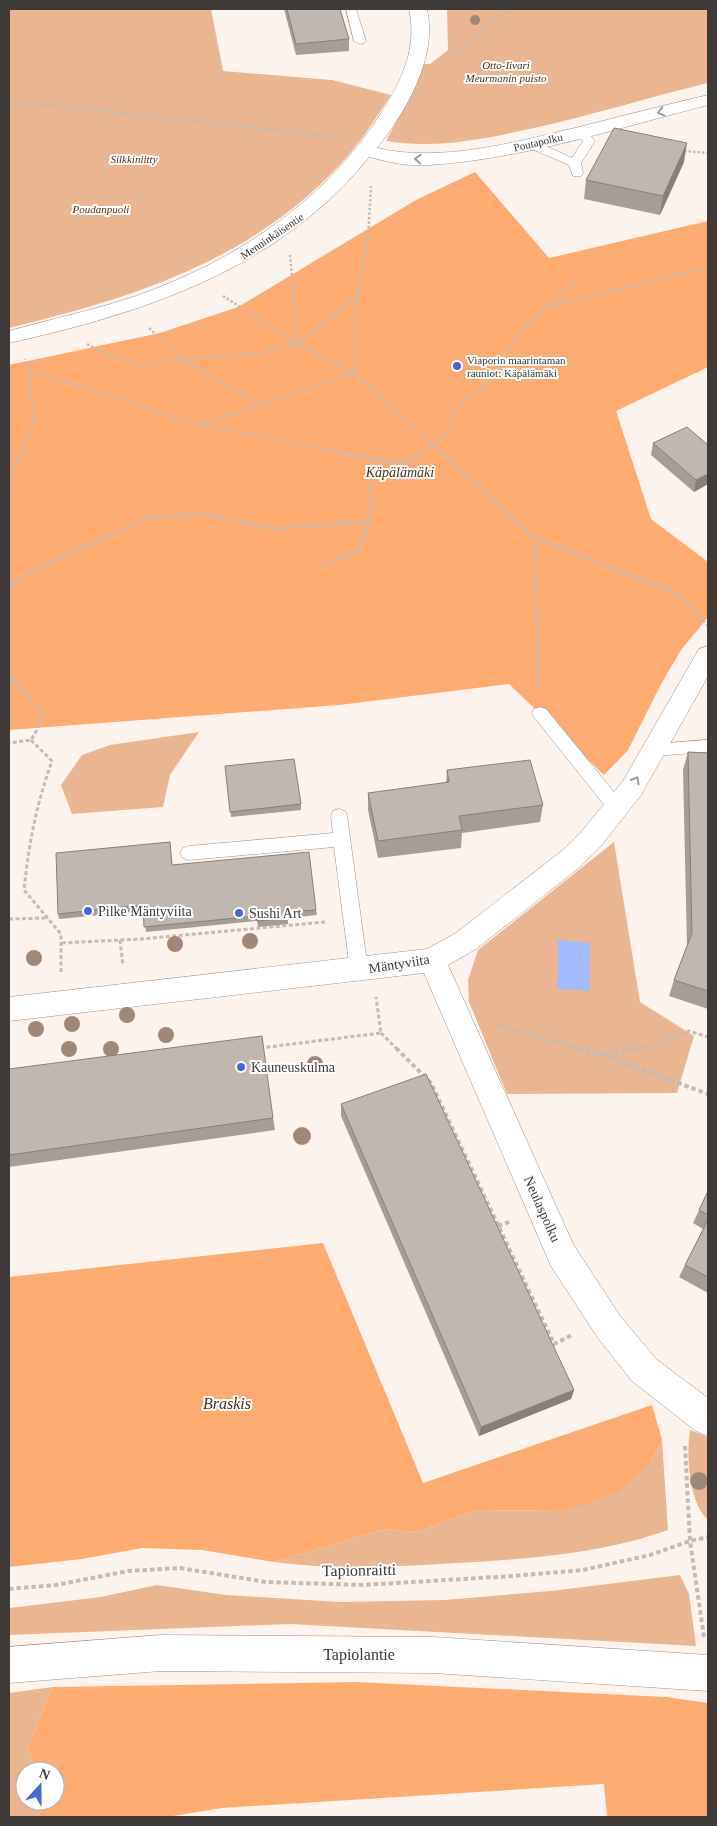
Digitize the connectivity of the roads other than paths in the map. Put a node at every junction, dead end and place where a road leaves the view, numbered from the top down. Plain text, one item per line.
1 (351, 9) edge
2 (418, 9) edge
3 (360, 40) dead end
4 (708, 100) edge
5 (582, 132) junction
6 (530, 144) junction
7 (369, 146) junction
8 (9, 337) edge
9 (708, 654) edge
10 (540, 713) road end
11 (708, 746) edge
12 (654, 750) junction
13 (616, 806) junction
14 (339, 816) dead end
15 (342, 839) junction
16 (189, 853) dead end
17 (432, 960) junction
18 (358, 970) junction
19 (9, 1009) edge
20 (708, 1419) edge
21 (707, 1658) edge
22 (9, 1665) edge

1 - 3 lane
2 - 7 street, Menninkäisentie
4 -> 5 street, Poutapolku
5 - 6 street, Poutapolku
5 - 6 lane
6 -> 7 street, Poutapolku
7 - 8 street, Menninkäisentie
9 - 12 street, Mäntyviita
10 - 13 lane
11 - 12 lane
13 -> 12 street, Mäntyviita
13 - 17 street, Mäntyviita
14 - 15 lane
15 - 16 lane
15 - 18 lane
17 - 18 street, Mäntyviita
17 - 20 street, Neulaspolku
18 - 19 street, Mäntyviita
21 - 22 street, Tapiolantie

